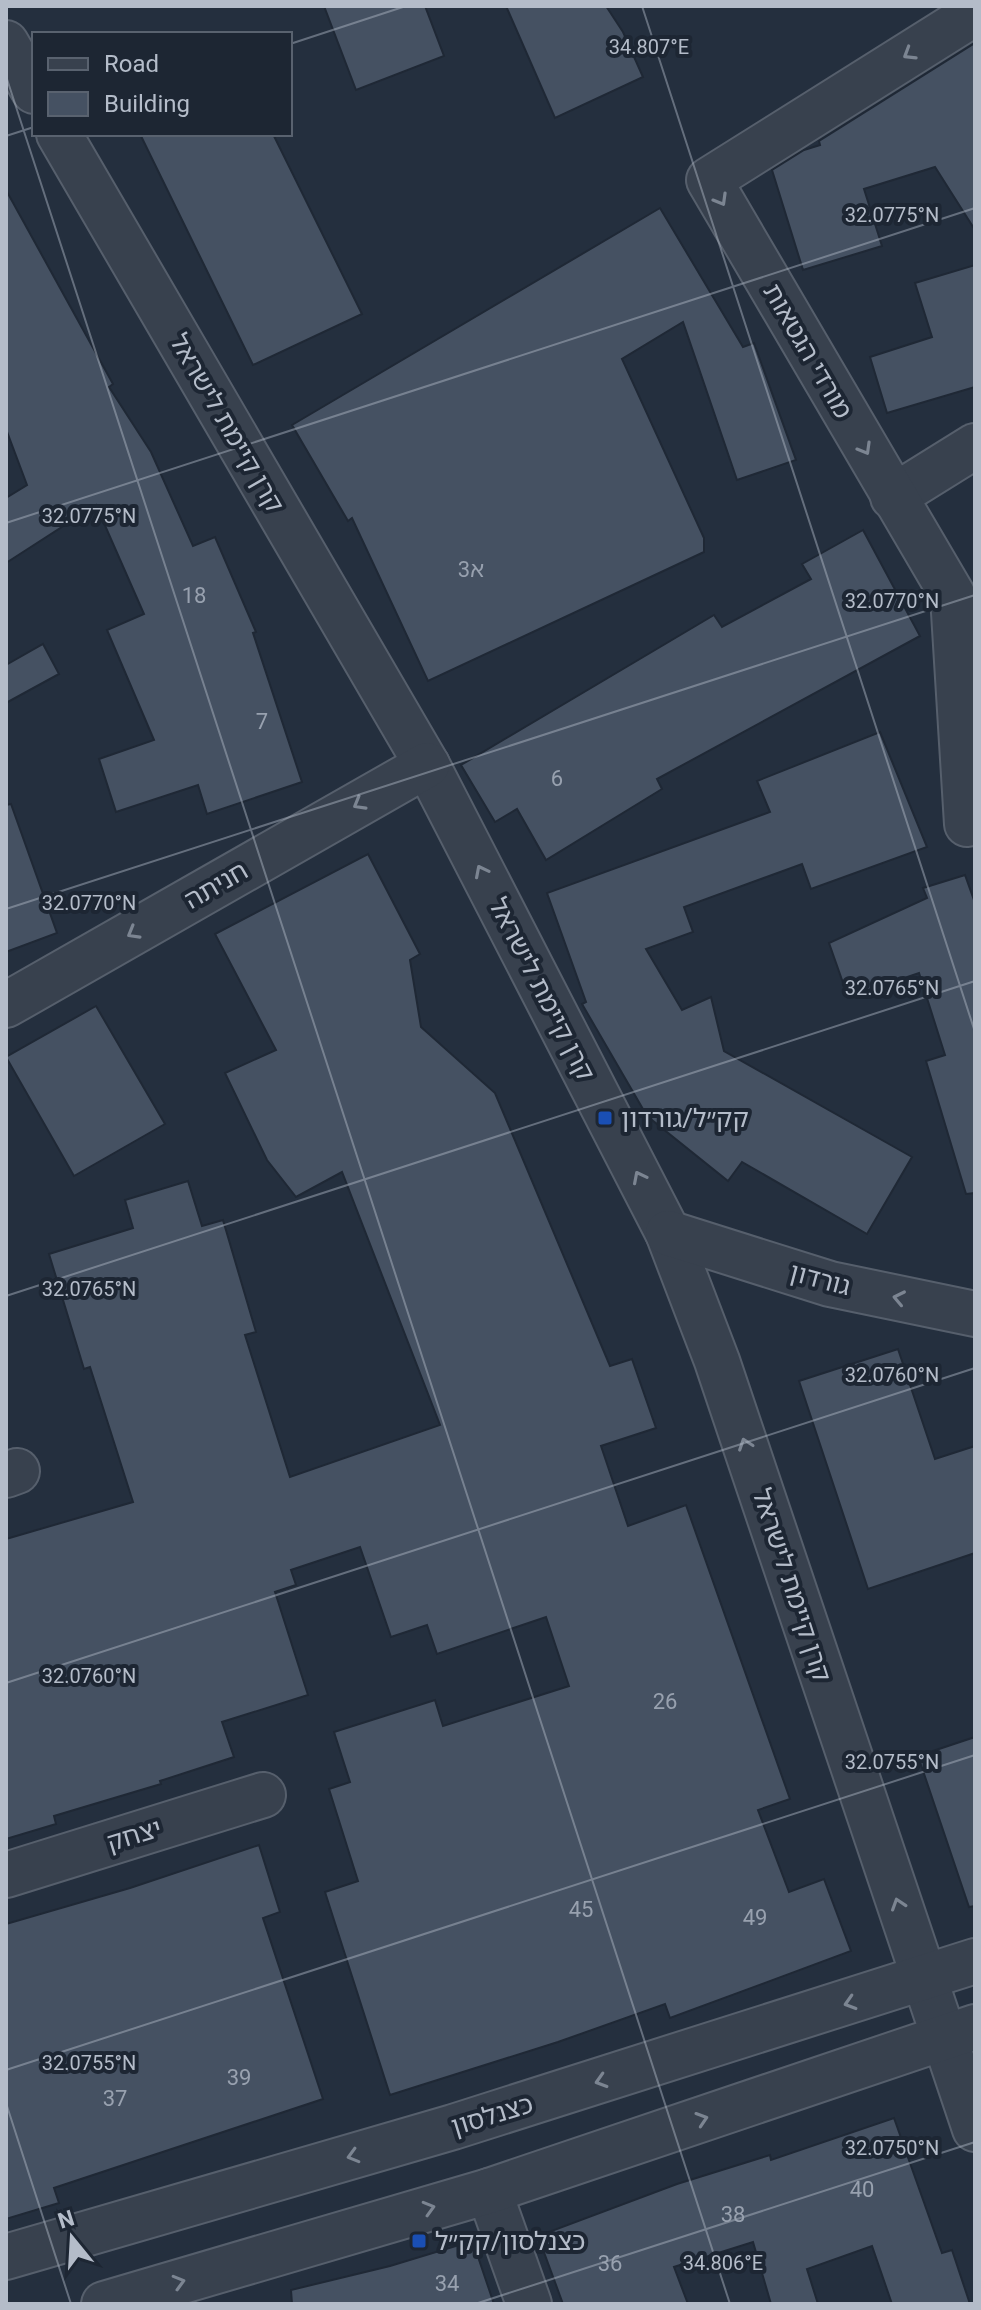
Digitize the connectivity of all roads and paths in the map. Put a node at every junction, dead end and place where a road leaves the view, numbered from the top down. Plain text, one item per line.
1 (975, 13) edge
2 (6, 43) edge
3 (32, 88) edge
4 (60, 136) edge
5 (975, 446) edge
6 (893, 497) junction
7 (427, 765) junction
8 (967, 824) dead end
9 (6, 1005) edge
10 (668, 1233) junction
11 (975, 1314) edge
12 (263, 1795) dead end
13 (6, 1875) edge
14 (975, 1961) edge
15 (923, 1977) junction
16 (959, 2033) edge
17 (975, 2129) edge
18 (489, 2191) junction
19 (6, 2257) edge
20 (104, 2304) edge
21 (529, 2304) edge

1 -> 6 street, מורדי הגטאות
2 - 3 street
4 - 7 street, קרן קיימת לישראל
5 - 6 street
6 - 8 street, מורדי הגטאות
7 -> 9 street, חניתה
10 -> 7 street, קרן קיימת לישראל
11 -> 10 street, גורדון
15 -> 10 street, קרן קיימת לישראל
12 - 13 street, יצחק
14 - 15 street, כצנלסון
15 - 16 street, קרן קיימת לישראל
15 -> 19 street, כצנלסון
16 - 17 street, קרן קיימת לישראל
18 -> 16 street
20 -> 18 street
18 - 21 street

